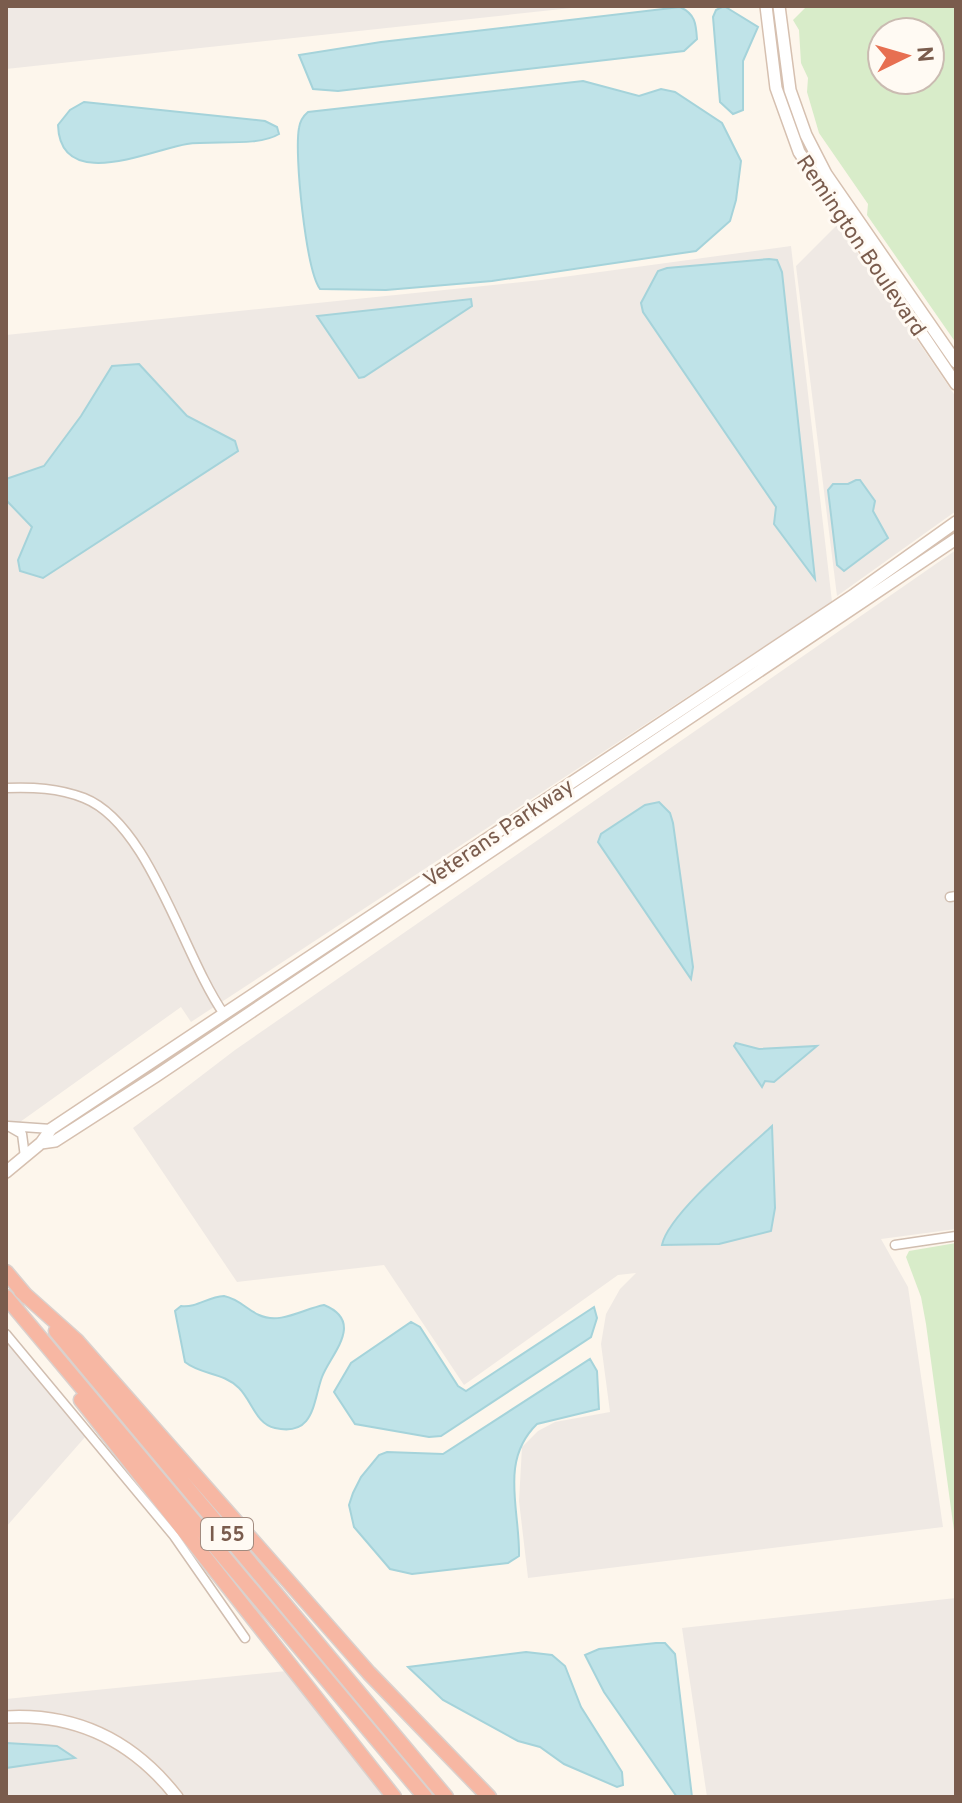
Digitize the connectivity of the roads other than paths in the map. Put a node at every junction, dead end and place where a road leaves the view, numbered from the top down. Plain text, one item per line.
1 (766, 6) edge
2 (779, 6) edge
3 (956, 362) edge
4 (956, 384) edge
5 (956, 522) edge
6 (956, 539) edge
7 (6, 788) edge
8 (224, 1014) junction
9 (7, 1126) edge
10 (51, 1129) junction
11 (41, 1143) junction
12 (25, 1157) junction
13 (6, 1172) edge
14 (956, 1236) edge
15 (895, 1245) dead end
16 (6, 1272) edge
17 (21, 1291) junction
18 (8, 1300) edge
19 (6, 1334) edge
20 (245, 1638) dead end
21 (6, 1717) edge
22 (177, 1797) edge
23 (394, 1797) edge
24 (425, 1797) edge
25 (446, 1797) edge
26 (489, 1797) edge

1 - 4 main road, Remington Boulevard
2 - 3 main road, Remington Boulevard
5 - 8 main road, Veterans Parkway
6 - 11 main road, Veterans Parkway
7 - 8 street
8 - 10 main road, Veterans Parkway
9 - 10 street
9 - 12 street
10 - 11 main road, Veterans Parkway
11 - 12 main road, Veterans Parkway
12 - 13 main road, Veterans Parkway
14 - 15 street
16 - 17 highway, I 55
17 - 25 highway, I 55
17 - 26 highway
18 - 23 highway
18 - 24 highway, I 55
19 - 20 street
21 - 22 main road

